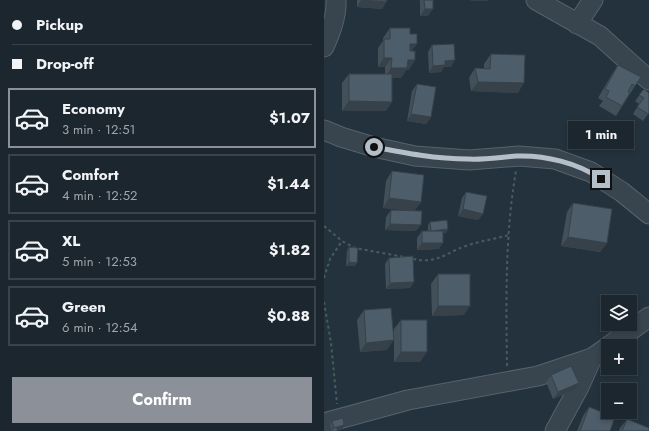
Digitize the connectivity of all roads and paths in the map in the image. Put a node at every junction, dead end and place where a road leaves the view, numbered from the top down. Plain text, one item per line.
1 (336, 0) edge
2 (536, 0) edge
3 (593, 0) edge
4 (577, 24) junction
5 (324, 46) edge
6 (649, 80) edge
7 (324, 130) edge
8 (519, 156) junction
9 (649, 214) edge
10 (324, 226) edge
11 (509, 235) junction
12 (342, 241) junction
13 (324, 278) edge
14 (324, 302) edge
15 (649, 317) edge
16 (618, 339) edge
17 (601, 351) edge
18 (592, 358) junction
19 (507, 382) junction
20 (341, 423) edge
21 (556, 431) edge

1 - 5 street
2 - 4 street
3 - 4 street
4 - 6 street
7 - 8 street
8 - 9 street
8 - 11 path
10 - 12 path
11 - 12 path
11 - 19 path
12 - 13 path
14 - 20 path
15 - 16 street
17 - 18 street
18 - 19 street
18 - 21 street
19 - 20 street

